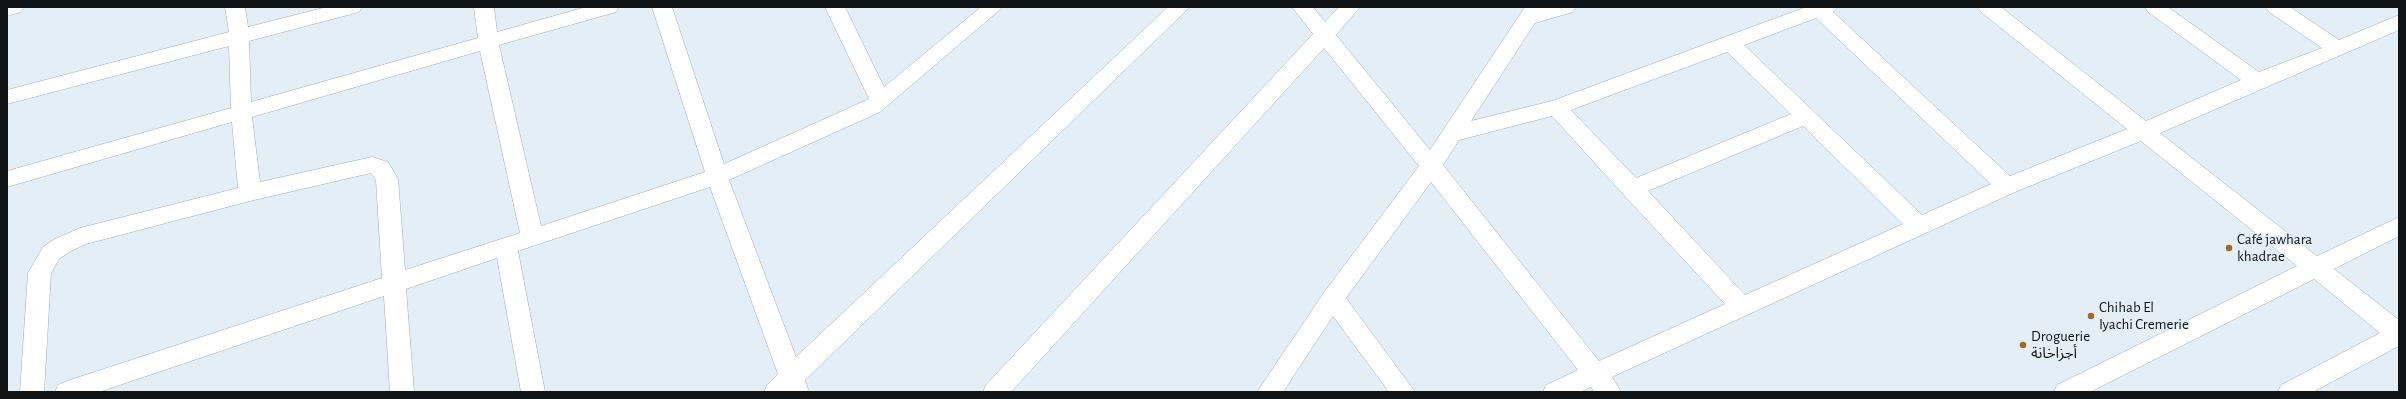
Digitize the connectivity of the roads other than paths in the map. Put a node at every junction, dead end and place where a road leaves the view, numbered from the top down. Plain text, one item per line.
1 (14, 7) edge
2 (235, 7) edge
3 (352, 7) edge
4 (484, 7) edge
5 (609, 7) edge
6 (662, 7) edge
7 (835, 7) edge
8 (993, 7) edge
9 (1180, 7) edge
10 (1302, 7) edge
11 (1350, 7) edge
12 (1566, 7) edge
13 (1988, 7) edge
14 (2155, 7) edge
15 (2276, 7) edge
16 (1821, 8) edge
17 (7, 9) edge
18 (1531, 12) edge
19 (2399, 22) edge
20 (1325, 33) junction
21 (239, 37) junction
22 (488, 42) junction
23 (1730, 43) junction
24 (2338, 49) junction
25 (2256, 81) junction
26 (7, 97) edge
27 (880, 102) junction
28 (1556, 107) junction
29 (241, 112) junction
30 (1806, 116) junction
31 (2144, 131) junction
32 (1452, 134) junction
33 (1431, 166) junction
34 (717, 176) junction
35 (7, 179) edge
36 (2007, 186) junction
37 (1632, 189) junction
38 (250, 193) junction
39 (1919, 226) junction
40 (2399, 226) edge
41 (532, 237) junction
42 (506, 246) junction
43 (2313, 268) junction
44 (394, 284) junction
45 (1333, 298) junction
46 (1742, 307) junction
47 (2399, 334) edge
48 (794, 384) edge
49 (1602, 384) edge
50 (32, 392) edge
51 (67, 392) edge
52 (402, 392) edge
53 (533, 392) edge
54 (776, 392) edge
55 (995, 392) edge
56 (1269, 392) edge
57 (1403, 392) edge
58 (1555, 392) edge
59 (2066, 392) edge
60 (2290, 392) edge

1 - 17 street
2 - 21 street
3 - 21 street
4 - 22 street
5 - 22 street
6 - 34 street
7 - 27 street
8 - 27 street
9 - 48 street
10 - 20 street
11 - 20 street
12 - 18 street
13 - 31 street
14 - 25 street
15 - 24 street
16 - 23 street
16 - 36 street
18 - 32 street
19 - 24 street
20 - 33 street
20 - 55 street
21 - 26 street
21 - 29 street
22 - 29 street
22 - 41 street
23 - 28 street
23 - 30 street
24 - 25 street
25 - 31 street
27 - 34 street
28 - 32 street
28 - 37 street
29 - 35 street
29 - 38 street
30 - 37 street
30 - 39 street
31 - 36 street
31 - 43 street
32 - 33 street
33 - 45 street
33 - 49 street
34 - 41 street
34 - 48 street
36 - 39 street
37 - 46 street
38 - 44 street
38 - 50 street
39 - 46 street
40 - 43 street
41 - 42 street
42 - 44 street
42 - 53 street
43 - 47 street
43 - 59 street
44 - 51 street
44 - 52 street
45 - 56 street
45 - 57 street
46 - 49 street
47 - 60 street
48 - 54 street
49 - 58 street

